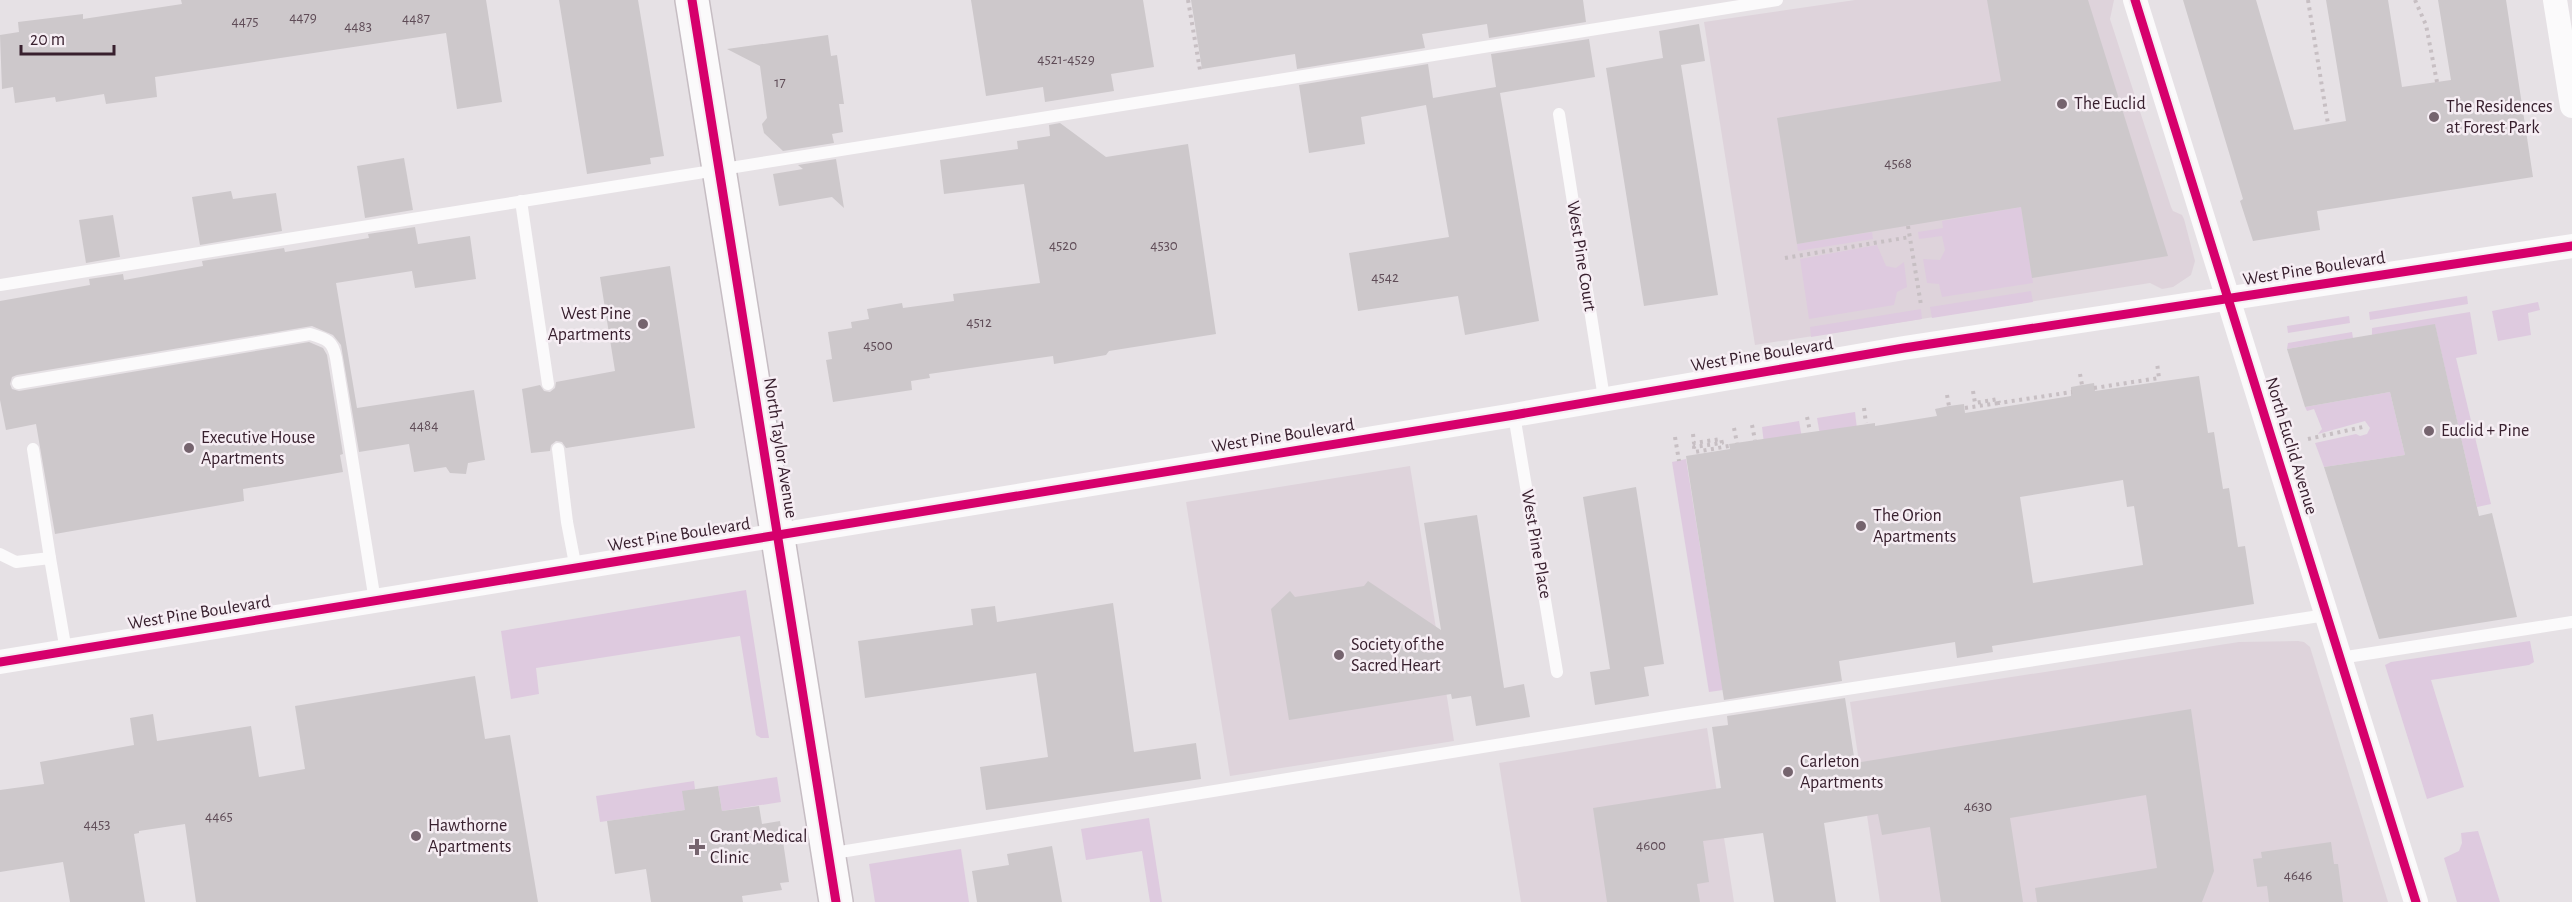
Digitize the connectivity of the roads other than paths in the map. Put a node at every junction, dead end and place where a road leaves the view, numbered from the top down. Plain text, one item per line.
1 (692, 0) edge
2 (1778, 0) edge
3 (2135, 0) edge
4 (2555, 0) edge
5 (2572, 106) edge
6 (1558, 114) dead end
7 (719, 170) junction
8 (520, 201) junction
9 (2572, 246) edge
10 (0, 285) edge
11 (2228, 298) junction
12 (18, 383) dead end
13 (548, 384) dead end
14 (1604, 398) junction
15 (1514, 415) junction
16 (33, 448) dead end
17 (558, 449) dead end
18 (778, 536) junction
19 (0, 554) edge
20 (50, 558) junction
21 (576, 569) junction
22 (375, 601) junction
23 (2326, 615) junction
24 (2572, 622) edge
25 (66, 651) junction
26 (2340, 658) junction
27 (0, 662) edge
28 (1557, 672) dead end
29 (828, 854) junction
30 (835, 902) edge
31 (2416, 902) edge

1 - 7 street, North Taylor Avenue
2 - 7 lane
3 - 11 street, North Euclid Avenue
4 - 5 street
6 - 14 lane, West Pine Court
7 - 8 lane
7 - 18 street, North Taylor Avenue
8 - 10 lane
8 - 13 lane
9 - 11 street, West Pine Boulevard
11 - 14 street, West Pine Boulevard
11 - 23 street, North Euclid Avenue
12 - 22 lane
14 - 15 street, West Pine Boulevard
15 - 18 street, West Pine Boulevard
15 - 28 lane, West Pine Place
16 - 20 lane
17 - 21 lane
18 - 21 street, West Pine Boulevard
18 - 29 street, North Taylor Avenue
19 - 20 lane
20 - 25 lane
21 - 22 street, West Pine Boulevard
22 - 25 street, West Pine Boulevard
23 - 26 street, North Euclid Avenue
23 - 29 lane
24 - 26 lane
25 - 27 street, West Pine Boulevard
26 - 31 street, North Euclid Avenue
29 - 30 street, North Taylor Avenue

